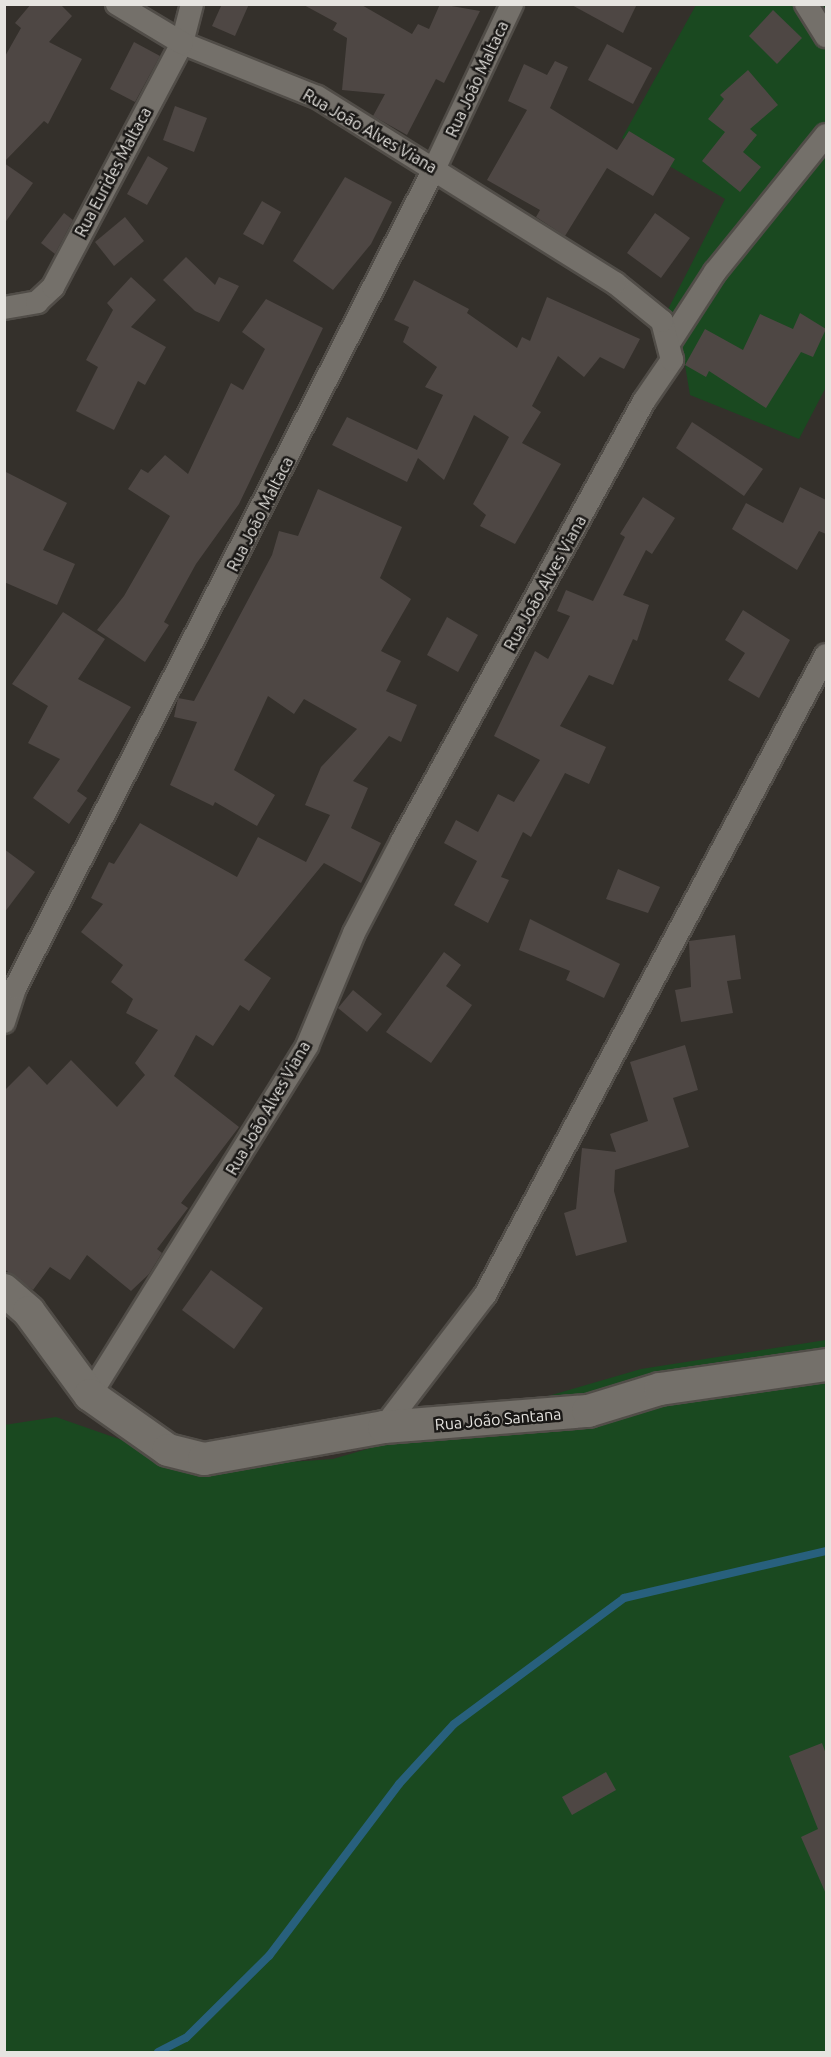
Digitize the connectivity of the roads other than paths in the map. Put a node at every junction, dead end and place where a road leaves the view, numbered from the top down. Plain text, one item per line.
1 (117, 4) edge
2 (192, 4) edge
3 (512, 4) edge
4 (806, 4) edge
5 (826, 36) edge
6 (182, 43) junction
7 (826, 135) edge
8 (435, 167) junction
9 (4, 308) edge
10 (671, 340) junction
11 (826, 655) edge
12 (4, 1022) edge
13 (4, 1290) edge
14 (826, 1365) edge
15 (90, 1395) junction
16 (384, 1427) junction

1 - 6 street, Rua João Alves Viana
2 - 6 street, Rua Eurides Maltaca
3 - 8 street, Rua João Maltaca
4 - 5 street
6 - 8 street, Rua João Alves Viana
6 - 9 street, Rua Eurides Maltaca
7 - 10 street
8 - 10 street, Rua João Alves Viana
8 - 12 street, Rua João Maltaca
10 - 15 street, Rua João Alves Viana
11 - 16 street
13 - 15 street
14 - 16 street, Rua João Santana
15 - 16 street, Rua João Santana

